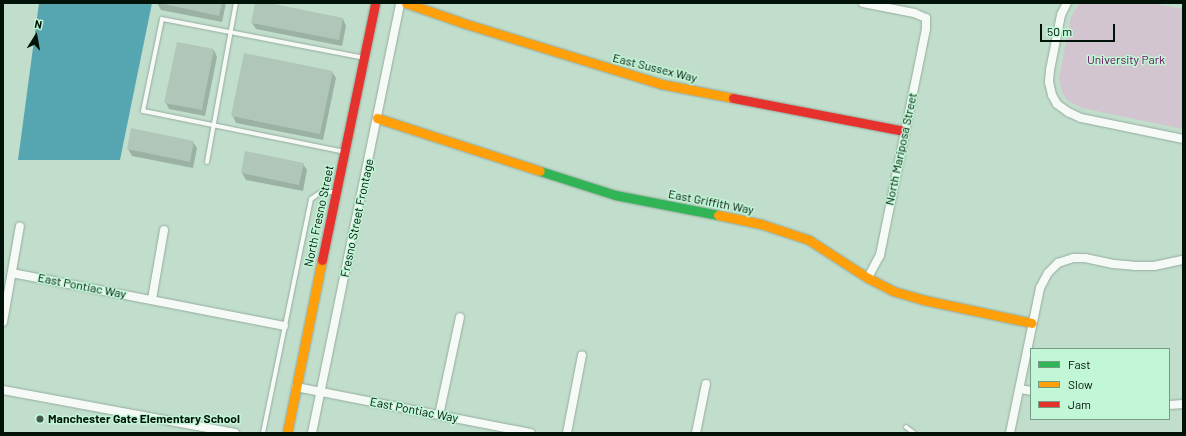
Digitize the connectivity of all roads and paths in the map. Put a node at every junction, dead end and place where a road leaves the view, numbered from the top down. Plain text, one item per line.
1 (236, 3) edge
2 (375, 3) edge
3 (400, 3) edge
4 (406, 3) edge
5 (863, 3) edge
6 (1067, 3) edge
7 (230, 32) junction
8 (364, 58) junction
9 (377, 118) junction
10 (213, 125) junction
11 (904, 131) junction
12 (1183, 139) edge
13 (345, 152) junction
14 (206, 162) dead end
15 (336, 192) junction
16 (20, 226) dead end
17 (164, 230) dead end
18 (1183, 260) edge
19 (12, 273) junction
20 (868, 278) junction
21 (152, 299) junction
22 (460, 317) dead end
23 (3, 322) edge
24 (1032, 323) junction
25 (284, 326) junction
26 (582, 355) dead end
27 (706, 384) dead end
28 (296, 387) junction
29 (1020, 389) junction
30 (3, 390) edge
31 (1030, 391) edge
32 (321, 392) junction
33 (1183, 404) edge
34 (1170, 405) edge
35 (439, 415) junction
36 (906, 427) dead end
37 (235, 433) edge
38 (263, 433) edge
39 (287, 433) edge
40 (312, 433) edge
41 (531, 433) edge
42 (566, 433) edge
43 (696, 433) edge
44 (914, 433) edge
45 (1010, 433) edge

1 - 7 lane
2 - 8 street, North Fresno Street
3 - 9 street, Fresno Street Frontage
4 - 11 street, East Sussex Way
5 - 11 street, North Mariposa Street
6 - 12 street
7 - 8 lane
7 - 10 lane
7 - 10 lane
8 - 13 street, North Fresno Street
9 - 20 street, East Griffith Way
9 - 32 street, Fresno Street Frontage
10 - 13 lane
10 - 14 lane
11 - 20 street, North Mariposa Street
13 - 15 street, North Fresno Street
15 - 25 lane
15 - 28 street, North Fresno Street
16 - 19 street
17 - 21 street
18 - 24 street
19 - 21 street, East Pontiac Way
19 - 23 street
20 - 24 street, East Griffith Way
21 - 25 street, East Pontiac Way
22 - 35 street
24 - 29 street
25 - 38 lane
26 - 42 street
27 - 43 street
28 - 32 street, East Pontiac Way
28 - 39 street, North Fresno Street
29 - 31 street
29 - 45 street
30 - 37 street
32 - 35 street, East Pontiac Way
32 - 40 street, Fresno Street Frontage
33 - 34 street
35 - 41 street, East Pontiac Way
36 - 44 lane

